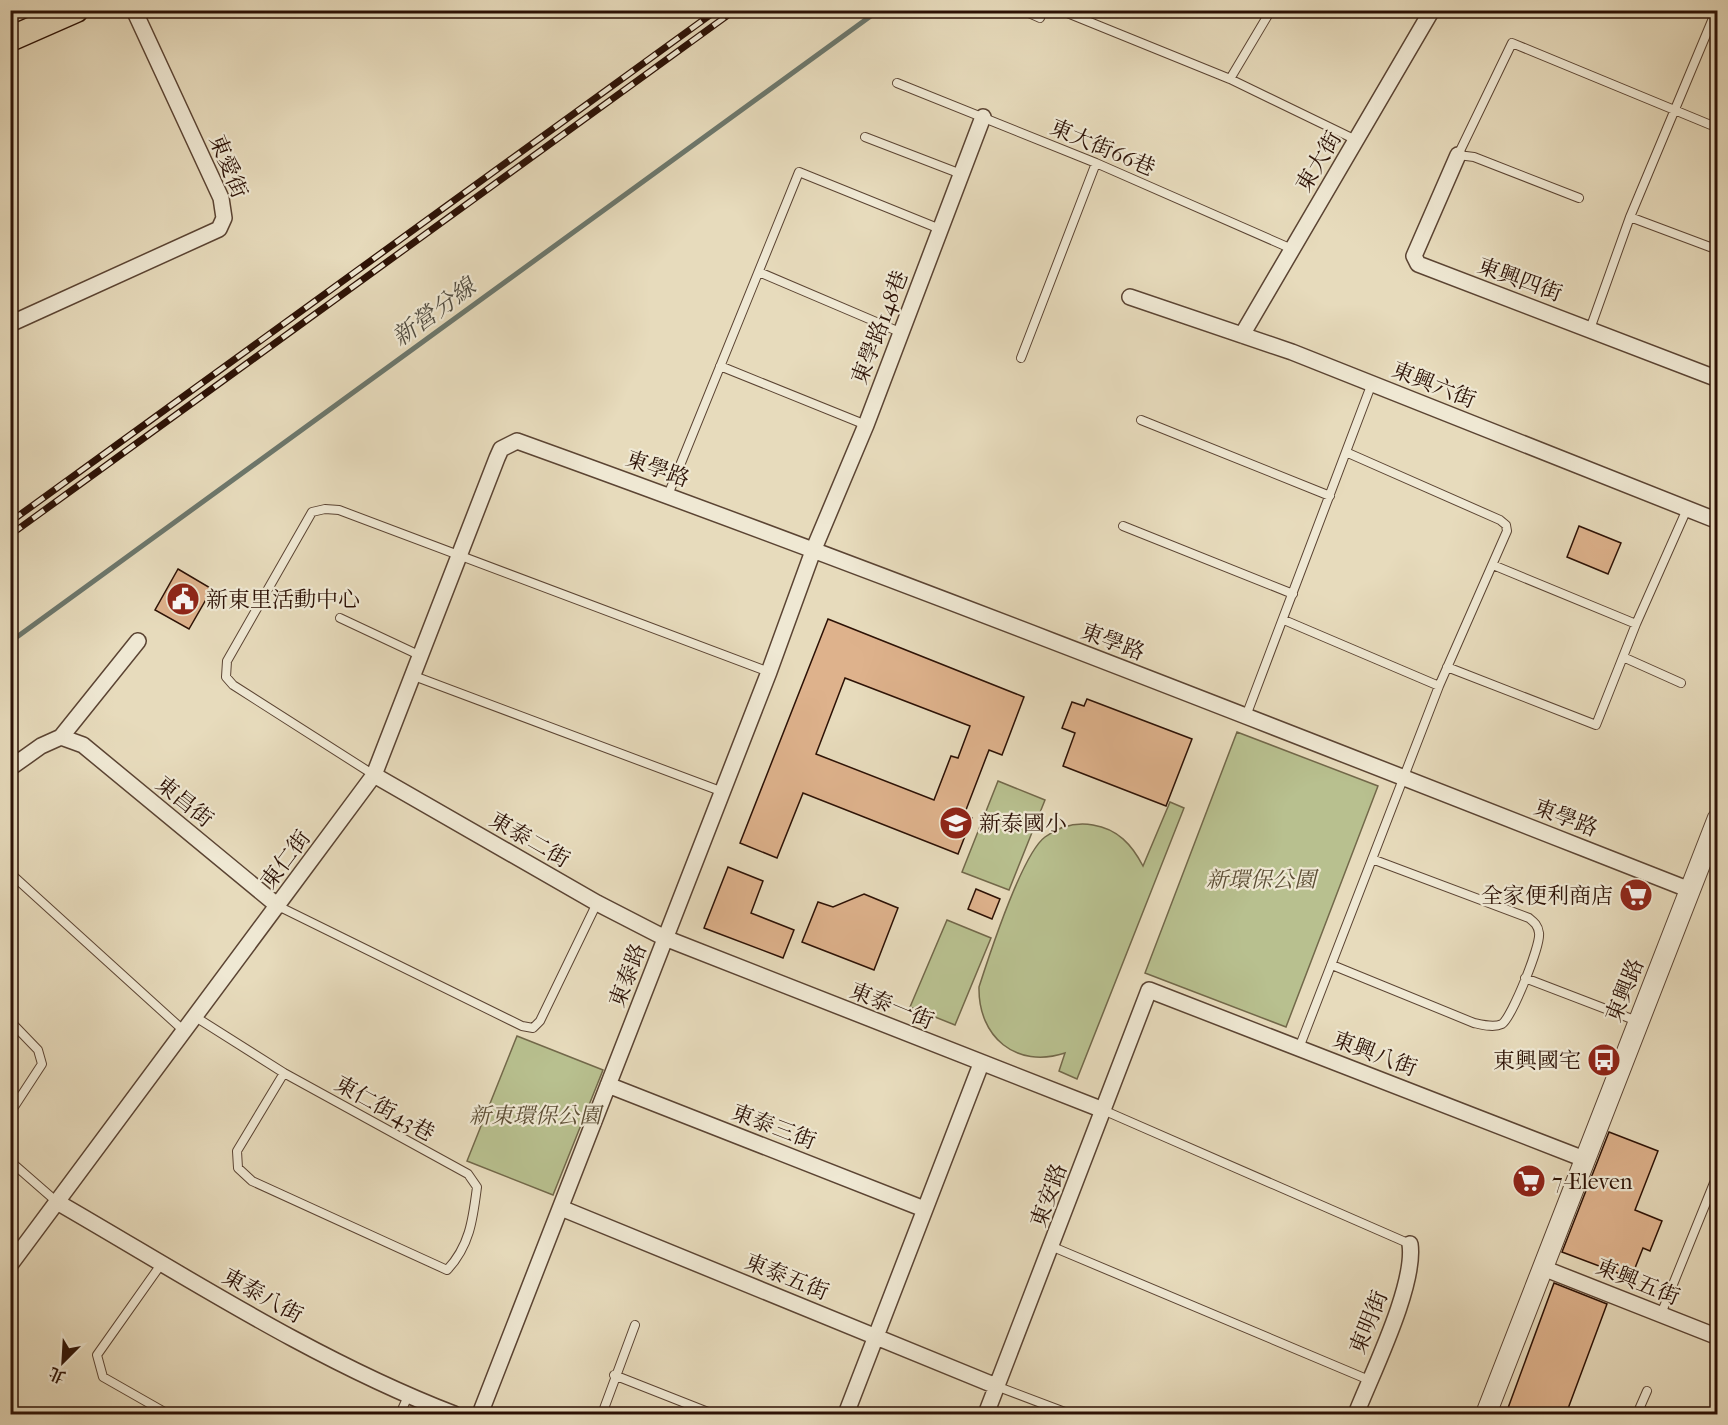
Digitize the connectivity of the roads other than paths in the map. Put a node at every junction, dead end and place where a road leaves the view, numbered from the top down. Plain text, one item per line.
1 (76, 10) edge
2 (134, 10) edge
3 (1022, 10) edge
4 (1042, 10) edge
5 (1060, 10) edge
6 (1271, 10) edge
7 (1432, 10) edge
8 (1717, 11) edge
9 (10, 39) edge
10 (1230, 79) junction
11 (897, 83) dead end
12 (1675, 110) junction
13 (983, 117) junction
14 (1718, 128) edge
15 (865, 137) dead end
16 (1356, 140) junction
17 (1458, 155) junction
18 (1095, 163) junction
19 (961, 174) junction
20 (1578, 198) dead end
21 (1630, 217) junction
22 (940, 229) junction
23 (1292, 249) junction
24 (1718, 250) edge
25 (759, 272) junction
26 (1130, 297) dead end
27 (10, 324) edge
28 (1590, 329) junction
29 (902, 333) junction
30 (1242, 335) junction
31 (1021, 358) dead end
32 (720, 366) junction
33 (1718, 379) edge
34 (1372, 383) junction
35 (1141, 420) dead end
36 (866, 425) junction
37 (517, 441) joint
38 (1348, 453) junction
39 (668, 495) junction
40 (1330, 496) junction
41 (1688, 509) junction
42 (1718, 521) edge
43 (1123, 526) dead end
44 (813, 551) junction
45 (460, 555) junction
46 (1493, 564) junction
47 (1293, 594) junction
48 (340, 618) dead end
49 (1284, 620) junction
50 (1636, 624) junction
51 (138, 641) dead end
52 (421, 657) junction
53 (1623, 657) junction
54 (1447, 666) junction
55 (769, 672) junction
56 (414, 676) junction
57 (1682, 683) dead end
58 (1439, 686) junction
59 (1246, 716) junction
60 (61, 737) junction
61 (10, 768) edge
62 (374, 775) junction
63 (1402, 777) junction
64 (723, 792) junction
65 (1718, 818) edge
66 (1372, 859) junction
67 (10, 873) edge
68 (1690, 890) junction
69 (597, 903) junction
70 (278, 906) junction
71 (665, 938) junction
72 (1332, 965) junction
73 (1525, 978) junction
74 (1149, 990) joint
75 (194, 1016) junction
76 (10, 1021) edge
77 (1637, 1021) junction
78 (183, 1030) junction
79 (1299, 1048) junction
80 (981, 1064) junction
81 (284, 1073) junction
82 (608, 1085) junction
83 (1102, 1110) junction
84 (10, 1113) edge
85 (1584, 1159) junction
86 (10, 1161) edge
87 (1718, 1185) edge
88 (57, 1203) junction
89 (561, 1208) junction
90 (924, 1209) junction
91 (1410, 1244) joint
92 (1053, 1248) junction
93 (162, 1263) junction
94 (10, 1265) edge
95 (1542, 1268) junction
96 (1661, 1314) junction
97 (635, 1325) dead end
98 (874, 1336) junction
99 (1718, 1337) edge
100 (614, 1375) junction
101 (1369, 1380) junction
102 (996, 1386) junction
103 (1647, 1391) dead end
104 (408, 1396) junction
105 (168, 1414) edge
106 (400, 1414) edge
107 (454, 1414) edge
108 (480, 1414) edge
109 (602, 1414) edge
110 (713, 1414) edge
111 (846, 1414) edge
112 (986, 1414) edge
113 (1070, 1414) edge
114 (1356, 1414) edge
115 (1486, 1414) edge
116 (1637, 1414) edge

1 - 9 main road
2 - 27 street, 東愛街
3 - 4 lane
5 - 10 lane
6 - 10 lane
7 - 16 street, 東大街
8 - 12 lane
10 - 16 lane
11 - 13 lane, 東大街66巷
12 - 14 lane
12 - 17 lane
12 - 21 lane
13 - 18 lane, 東大街66巷
13 - 19 street, 東學路148巷
15 - 19 lane
16 - 23 street, 東大街
17 - 20 lane
17 - 28 street, 東興四街
18 - 23 lane, 東大街66巷
18 - 31 lane
19 - 22 street, 東學路148巷
21 - 24 lane
21 - 28 lane
22 - 25 lane
22 - 29 street, 東學路148巷
23 - 30 street, 東大街
25 - 29 lane
25 - 32 lane
26 - 30 street, 東興六街
28 - 33 street, 東興四街
29 - 36 street, 東學路148巷
30 - 34 street, 東興六街
32 - 36 lane
32 - 39 lane
34 - 38 lane
34 - 41 street, 東興六街
35 - 40 lane
36 - 44 street, 東學路148巷
37 - 39 street, 東學路
37 - 45 street, 東仁街
38 - 40 lane
38 - 46 lane
39 - 44 street, 東學路
40 - 47 lane
41 - 42 street, 東興六街
41 - 50 lane
43 - 47 lane
44 - 55 street, 東泰路
44 - 59 street, 東學路
45 - 52 street, 東仁街
45 - 55 lane
45 - 62 lane
46 - 50 lane
46 - 54 lane
47 - 49 lane
48 - 52 lane
49 - 58 lane
49 - 59 lane
50 - 53 lane
51 - 60 street
52 - 56 street, 東仁街
53 - 54 lane
53 - 57 lane
54 - 58 lane
55 - 64 street, 東泰路
56 - 62 street, 東仁街
56 - 64 lane
58 - 63 lane
59 - 63 street, 東學路
60 - 61 street
60 - 70 street, 東昌街
62 - 69 street, 東泰二街
62 - 70 street, 東仁街
63 - 66 lane
63 - 68 street, 東學路
64 - 71 street, 東泰路
65 - 68 street, 東興路
66 - 72 lane
66 - 73 lane
67 - 78 lane
68 - 77 street, 東興路
69 - 70 lane
69 - 71 street, 東泰二街
70 - 75 street, 東仁街
71 - 80 street, 東泰一街
71 - 82 street, 東泰路
72 - 73 lane
72 - 79 lane
73 - 77 lane
74 - 79 street, 東興八街
74 - 83 street, 東安路
75 - 78 street, 東仁街
75 - 81 lane, 東仁街43巷
76 - 84 lane
77 - 85 street, 東興路
78 - 88 street, 東仁街
79 - 85 street, 東興八街
80 - 83 street, 東泰一街
80 - 90 street
81 - 81 lane, 東仁街43巷
82 - 89 street, 東泰路
82 - 90 street, 東泰三街
83 - 91 lane
83 - 92 street, 東安路
85 - 95 street, 東興路
86 - 88 lane
87 - 96 lane
88 - 93 street, 東泰八街
88 - 94 street, 東仁街
89 - 98 street, 東泰五街
89 - 108 street, 東泰路
90 - 98 street
91 - 101 street, 東明街
92 - 101 lane
92 - 102 street, 東安路
93 - 104 street, 東泰八街
93 - 105 lane
95 - 96 street, 東興五街
95 - 115 street, 東興路
96 - 99 street, 東興五街
97 - 100 lane
98 - 102 street, 東泰五街
98 - 111 street
100 - 109 lane
100 - 110 lane
101 - 114 street, 東明街
102 - 112 street, 東安路
102 - 113 lane
103 - 116 lane
104 - 106 lane
104 - 107 street, 東泰八街

